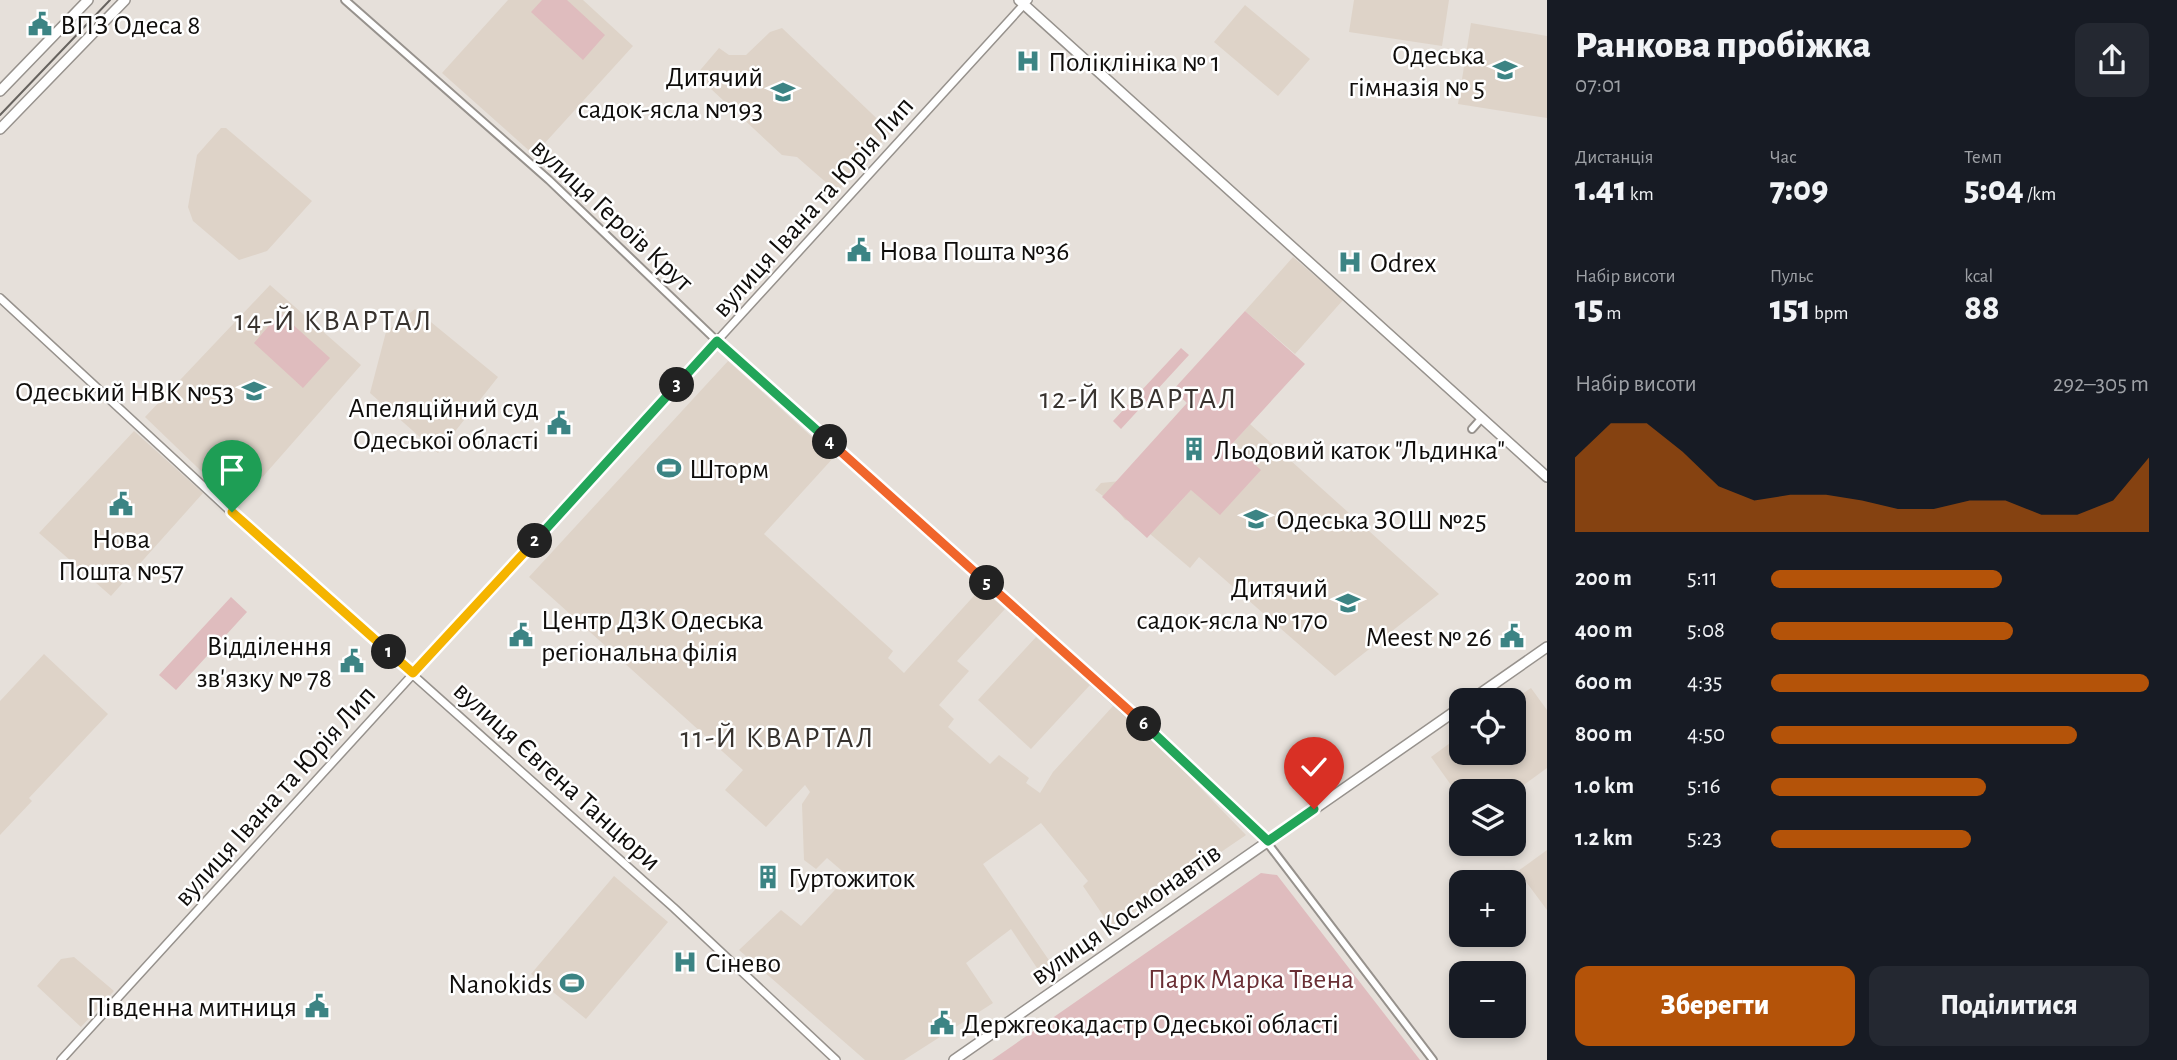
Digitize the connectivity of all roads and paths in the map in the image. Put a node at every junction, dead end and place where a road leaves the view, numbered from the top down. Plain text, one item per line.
1 (88, 0) edge
2 (125, 0) edge
3 (345, 0) edge
4 (1023, 2) edge
5 (0, 91) edge
6 (0, 129) edge
7 (0, 298) edge
8 (717, 341) junction
9 (1480, 420) junction
10 (1472, 429) dead end
11 (1547, 477) edge
12 (1547, 648) edge
13 (413, 673) junction
14 (1489, 688) edge
15 (1449, 715) edge
16 (1268, 841) junction
17 (61, 1060) edge
18 (836, 1060) edge
19 (954, 1060) edge
20 (1433, 1060) edge

1 - 5 main road
2 - 6 main road
3 - 8 street, вулиця Героїв Крут
4 - 8 street, вулиця Івана та Юрія Лип
4 - 9 main road
7 - 13 street, вулиця Євгена Танцюри
8 - 13 street, вулиця Івана та Юрія Лип
8 - 16 street, вулиця Героїв Крут
9 - 10 street
9 - 11 main road
12 - 14 main road
13 - 17 street, вулиця Івана та Юрія Лип
13 - 18 street, вулиця Євгена Танцюри
15 - 16 main road, вулиця Космонавтів
16 - 19 main road, вулиця Космонавтів
16 - 20 street, вулиця Героїв Крут

